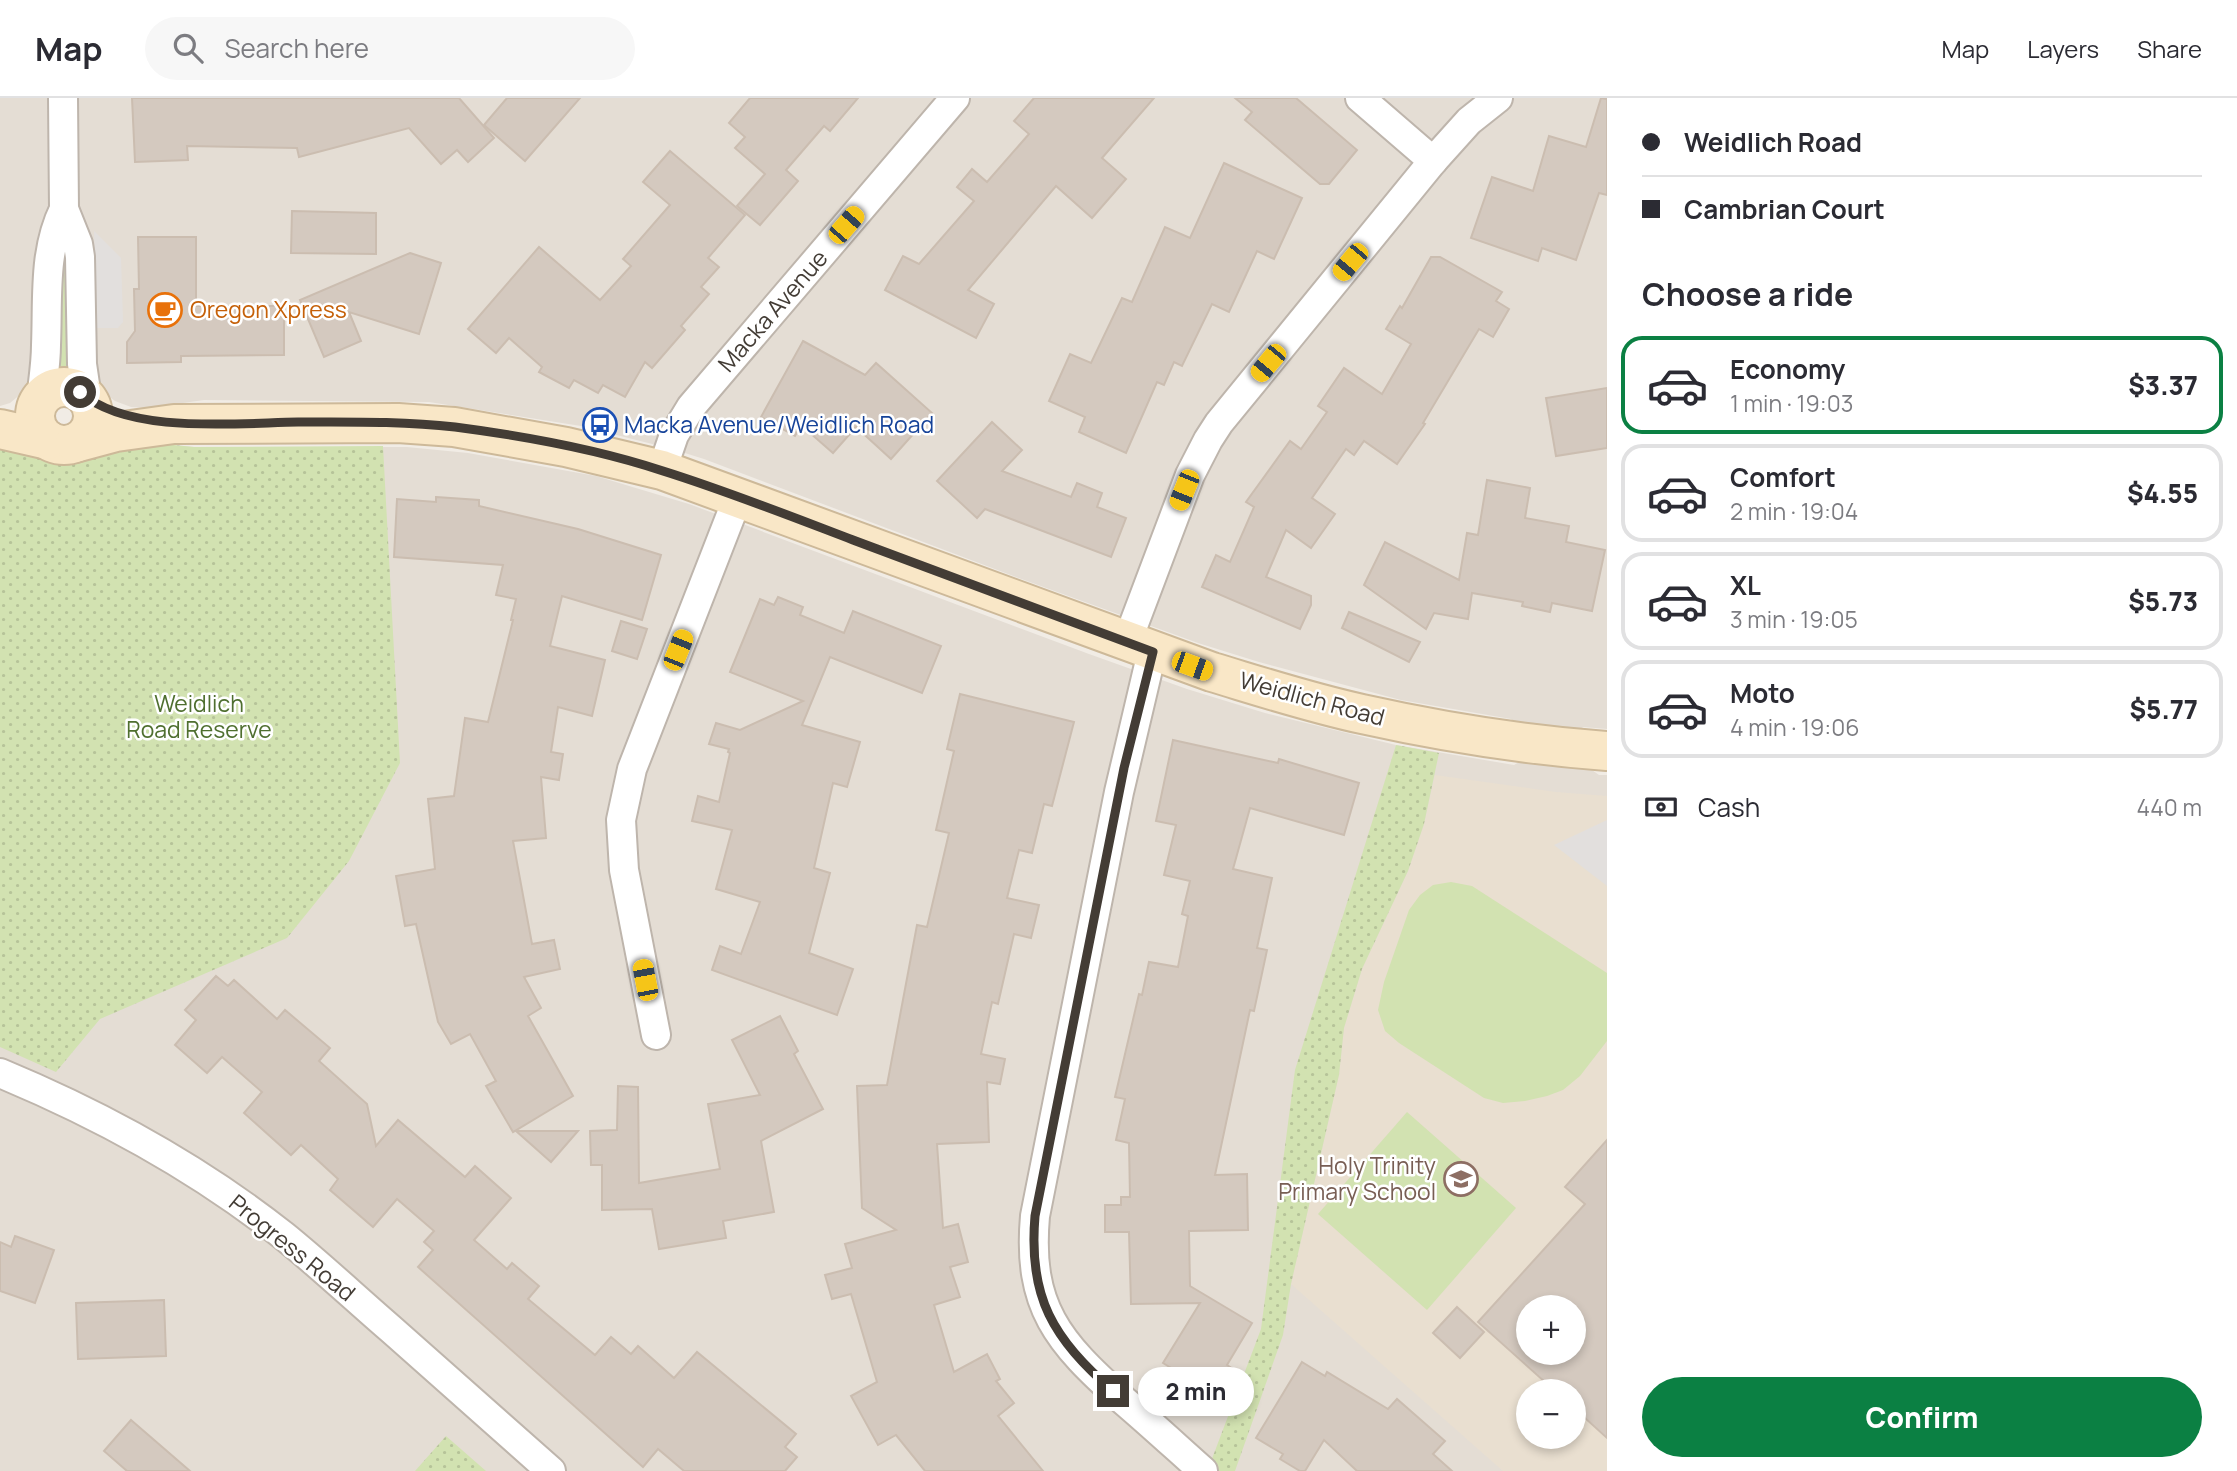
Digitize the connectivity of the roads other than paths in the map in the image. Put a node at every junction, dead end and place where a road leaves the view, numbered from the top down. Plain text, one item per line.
1 (63, 98) edge
2 (955, 98) edge
3 (1360, 98) edge
4 (1498, 98) edge
5 (1433, 161) junction
6 (64, 209) junction
7 (87, 399) junction
8 (41, 400) junction
9 (0, 418) edge
10 (174, 424) junction
11 (0, 429) edge
12 (62, 442) junction
13 (662, 470) junction
14 (738, 497) junction
15 (1140, 647) junction
16 (1607, 751) edge
17 (656, 1035) dead end
18 (0, 1073) edge
19 (551, 1471) edge
20 (1203, 1471) edge

1 - 6 street
2 - 13 street, Macka Avenue
3 - 5 street
4 - 5 street
5 - 15 street
6 - 7 street
6 - 8 street
7 - 8 street
7 - 10 street, Weidlich Road
7 - 12 street
8 - 9 street
8 - 12 street
10 - 12 street, Weidlich Road
10 - 13 street, Weidlich Road
11 - 12 street, Weidlich Road
13 - 14 street, Weidlich Road
14 - 15 street, Weidlich Road
14 - 17 street
15 - 16 street, Weidlich Road
15 - 20 street
18 - 19 street, Progress Road

